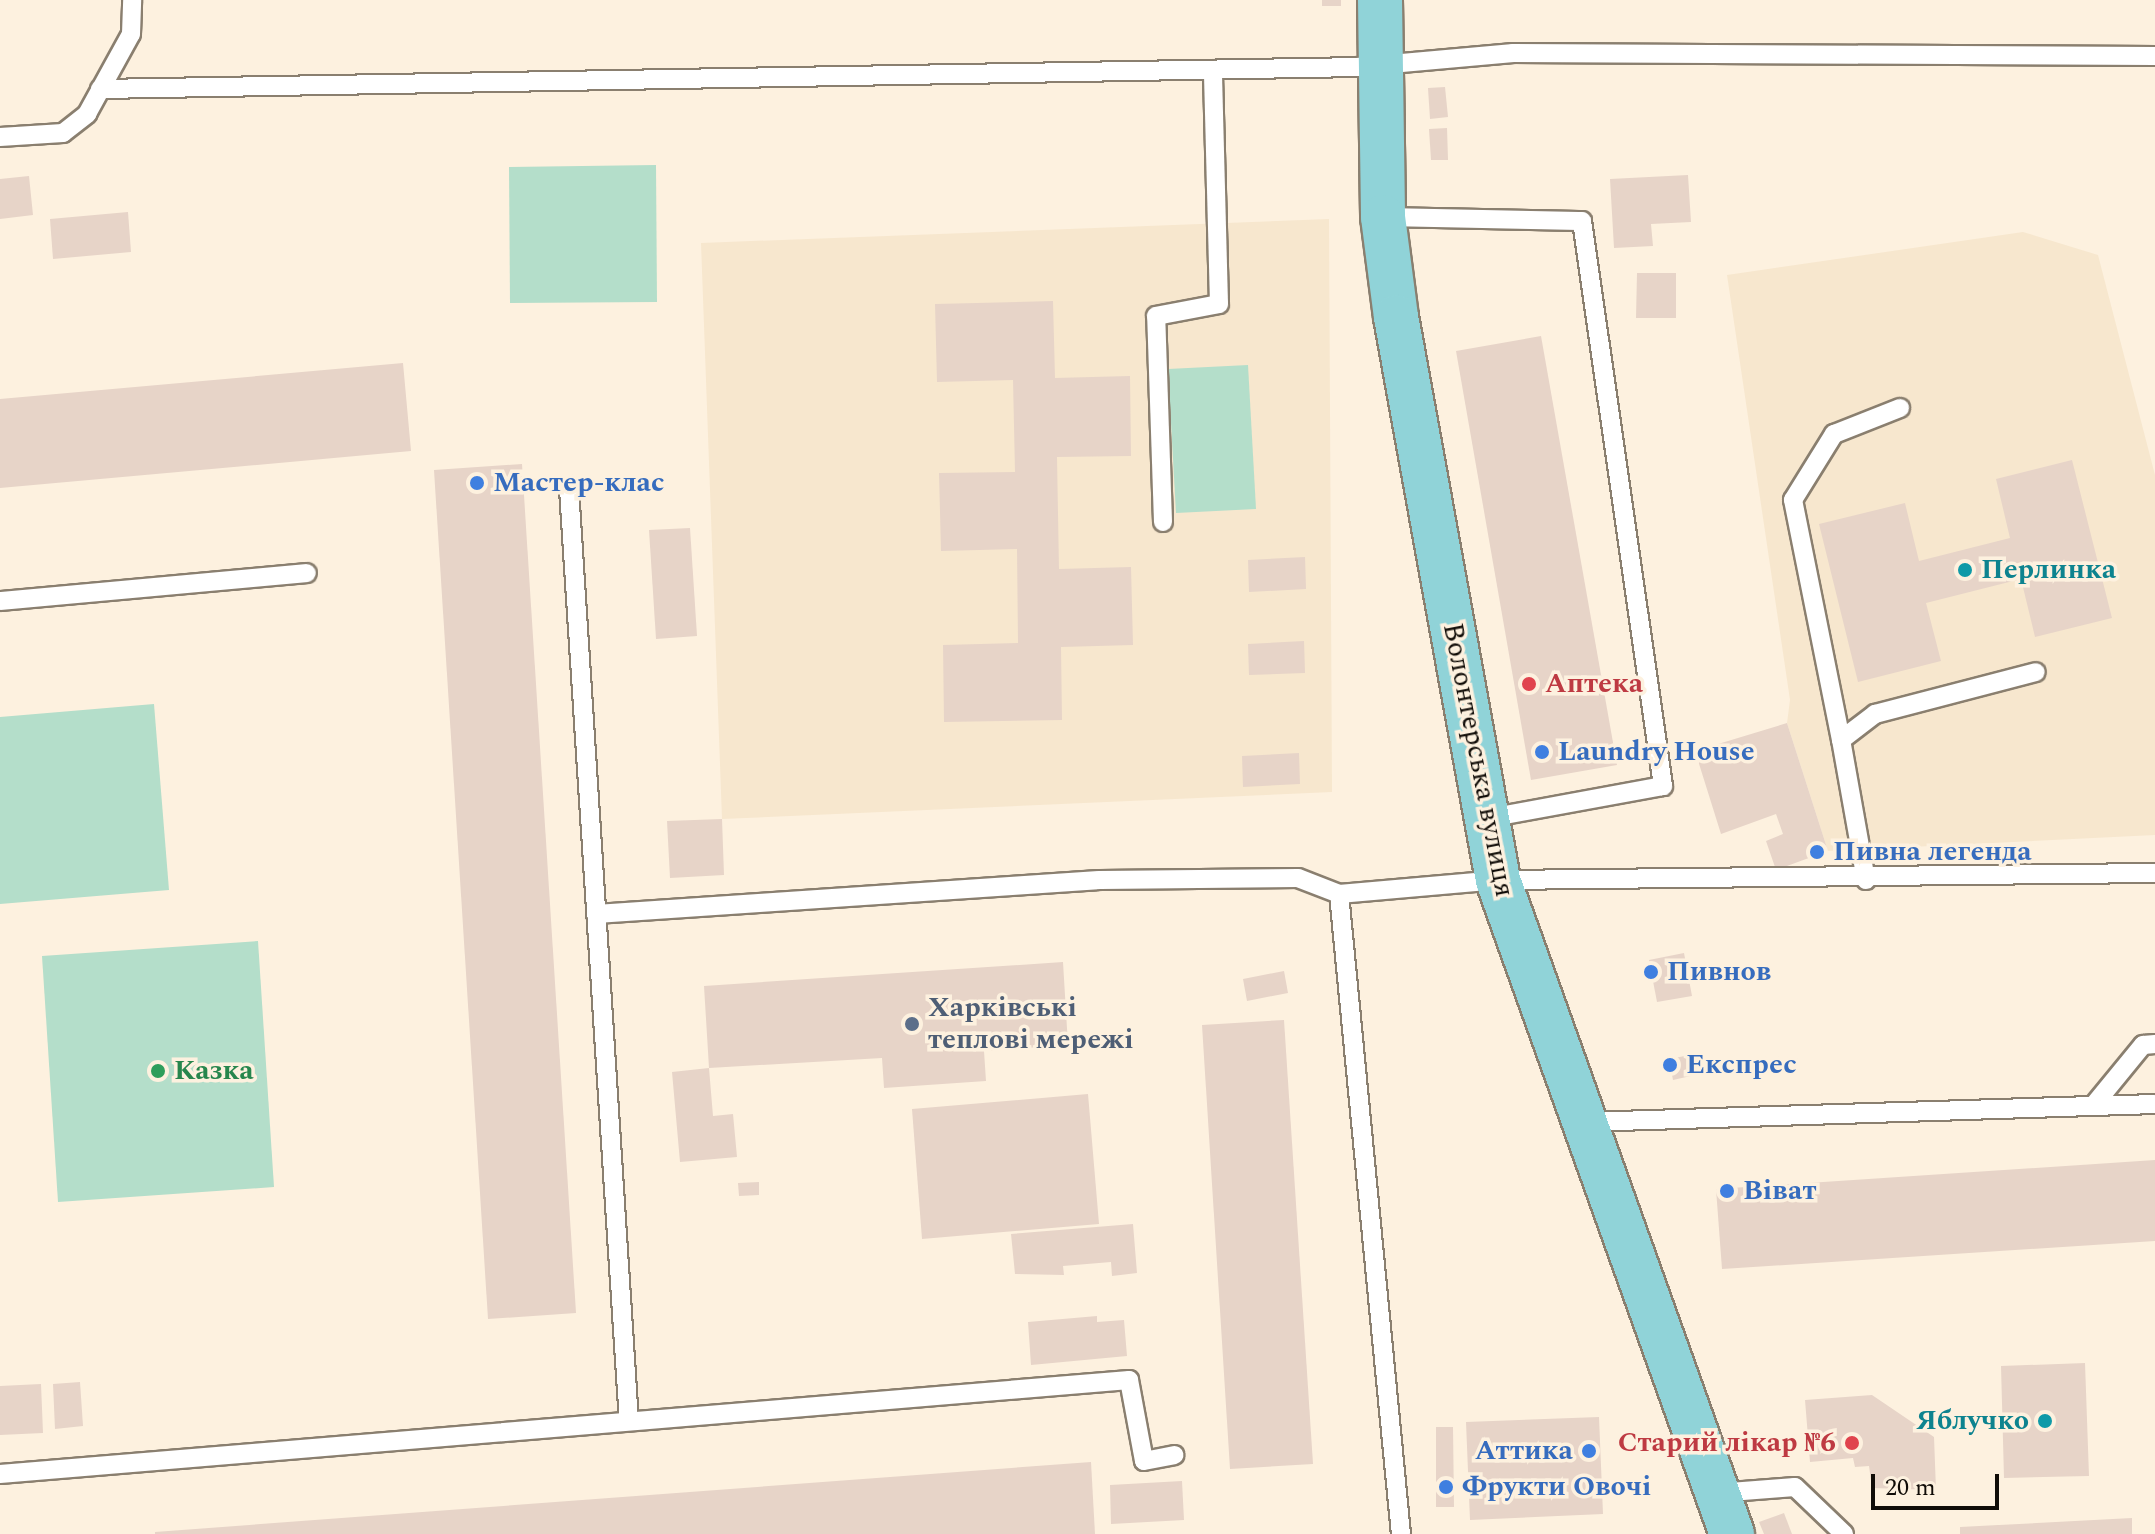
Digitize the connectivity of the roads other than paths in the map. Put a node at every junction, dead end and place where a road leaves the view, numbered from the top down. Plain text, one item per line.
1 (132, 0) edge
2 (1380, 0) edge
3 (2155, 56) edge
4 (1380, 67) junction
5 (1213, 70) junction
6 (100, 89) junction
7 (0, 137) edge
8 (1383, 217) junction
9 (1900, 408) dead end
10 (569, 489) dead end
11 (1163, 522) dead end
12 (307, 573) dead end
13 (0, 601) edge
14 (2036, 672) dead end
15 (1841, 740) junction
16 (1485, 819) junction
17 (2155, 873) edge
18 (1498, 880) junction
19 (1866, 880) junction
20 (1339, 894) junction
21 (596, 914) junction
22 (2155, 1044) edge
23 (2155, 1104) edge
24 (2093, 1106) junction
25 (1584, 1122) junction
26 (629, 1421) junction
27 (1174, 1455) dead end
28 (0, 1474) edge
29 (1717, 1493) junction
30 (1401, 1534) edge
31 (1732, 1534) edge
32 (1844, 1534) edge

1 - 6 lane
2 - 4 main road, Волонтерська вулиця
3 - 4 lane
4 - 5 lane
4 - 8 main road, Волонтерська вулиця
5 - 6 lane
5 - 11 lane
6 - 7 lane
8 - 16 main road, Волонтерська вулиця
8 - 16 lane
9 - 15 lane
10 - 21 lane
12 - 13 lane
14 - 15 lane
15 - 19 lane
16 - 18 main road, Волонтерська вулиця
17 - 19 lane
18 - 19 lane
18 - 20 lane
18 - 25 main road, Волонтерська вулиця
20 - 21 lane
20 - 30 lane
21 - 26 lane
22 - 24 lane
23 - 24 lane
24 - 25 lane
25 - 29 main road, Волонтерська вулиця
26 - 27 lane
26 - 28 lane
29 - 31 main road, Волонтерська вулиця
29 - 32 lane

